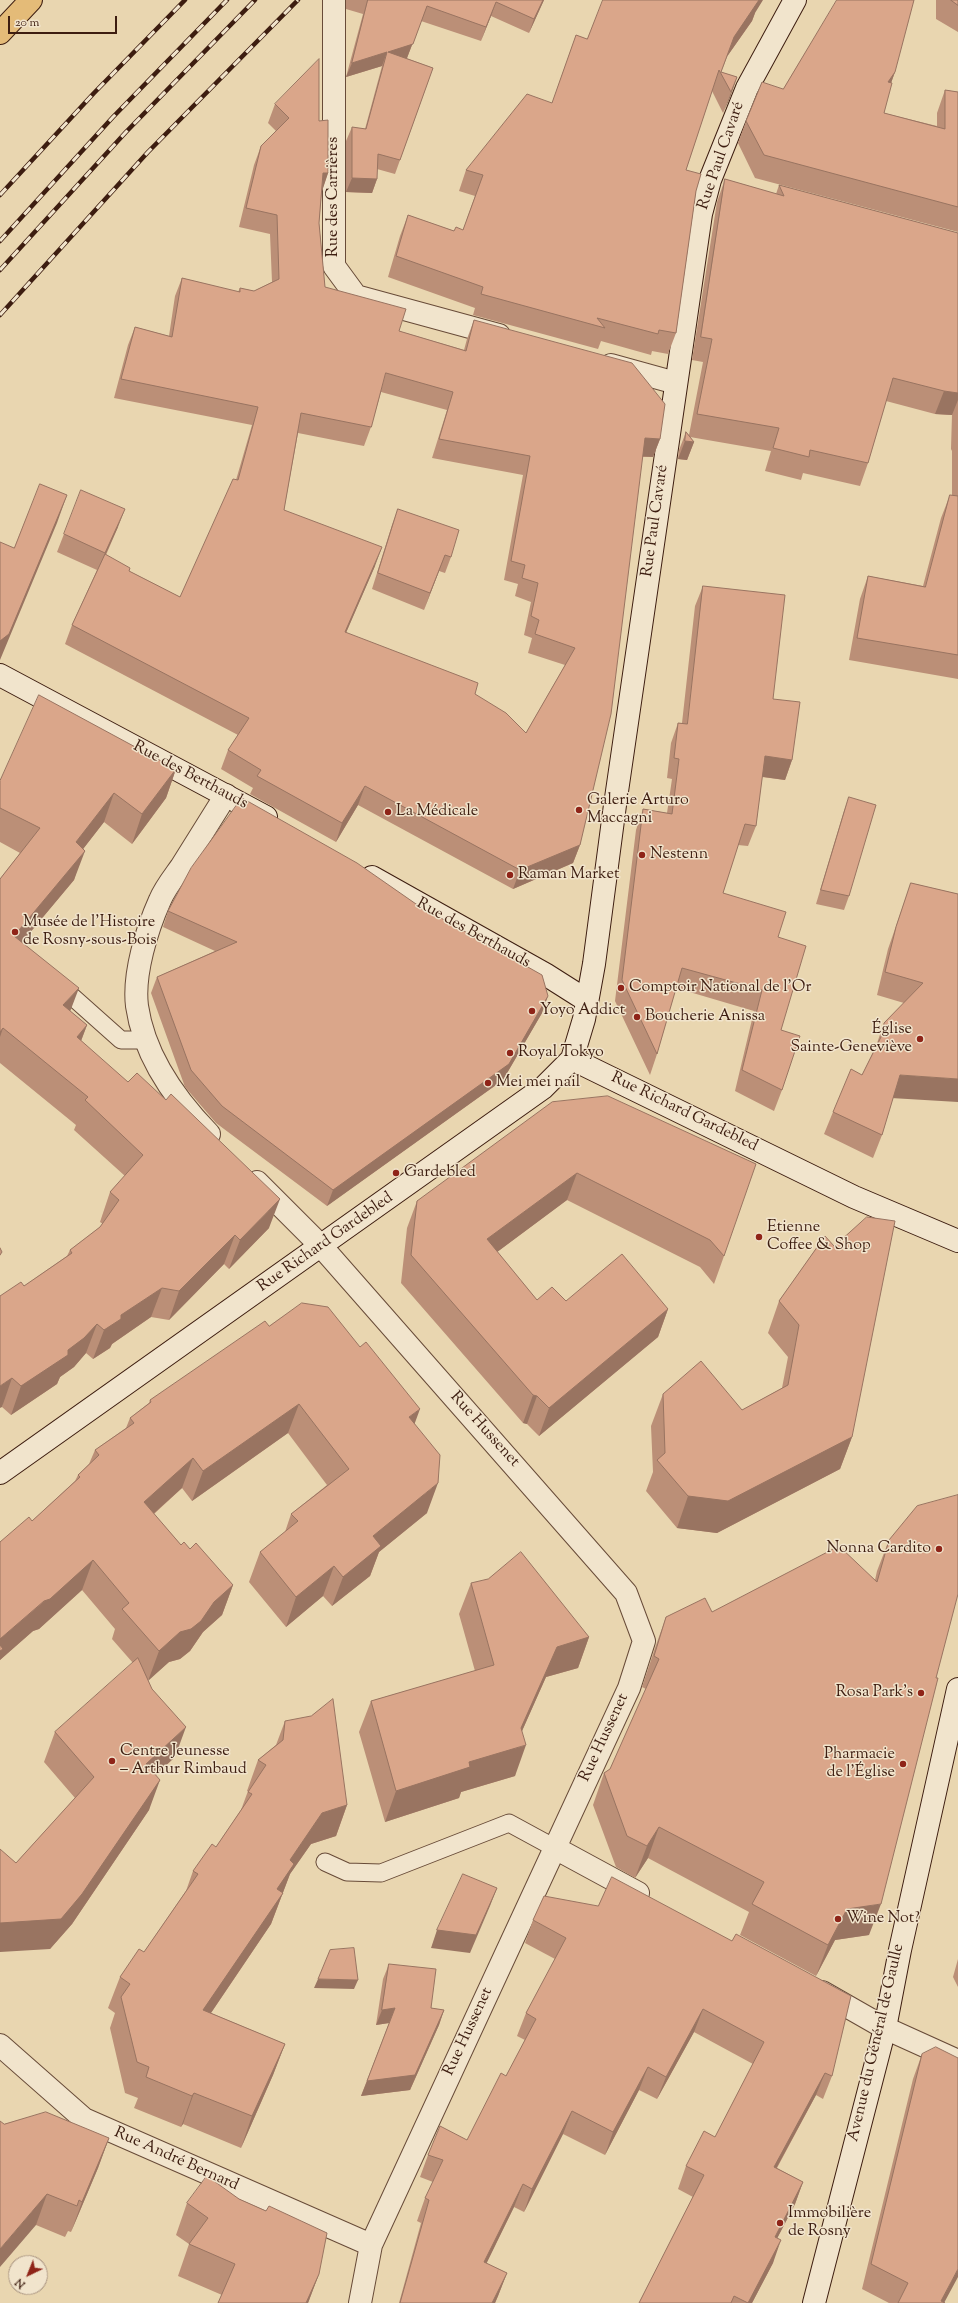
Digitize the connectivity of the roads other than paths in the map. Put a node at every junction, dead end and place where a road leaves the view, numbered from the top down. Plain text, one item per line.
1 (31, 0) edge
2 (334, 0) edge
3 (795, 0) edge
4 (0, 33) edge
5 (710, 180) junction
6 (731, 184) edge
7 (516, 339) edge
8 (592, 360) edge
9 (676, 383) junction
10 (0, 674) edge
11 (226, 795) junction
12 (282, 826) edge
13 (358, 869) edge
14 (52, 978) edge
15 (586, 1000) junction
16 (147, 1040) junction
17 (572, 1059) junction
18 (222, 1146) edge
19 (243, 1168) edge
20 (958, 1241) edge
21 (321, 1246) junction
22 (0, 1473) edge
23 (958, 1689) edge
24 (555, 1848) junction
25 (326, 1862) dead end
26 (653, 1901) edge
27 (808, 1984) edge
28 (885, 2028) junction
29 (0, 2045) edge
30 (958, 2062) edge
31 (371, 2245) junction
32 (360, 2303) edge
33 (814, 2303) edge

1 - 4 main road
2 - 7 street, Rue des Carrières
3 - 5 street, Rue Paul Cavaré
5 - 6 street
5 - 9 street, Rue Paul Cavaré
8 - 9 street
9 - 15 street, Rue Paul Cavaré
10 - 11 street, Rue des Berthauds
11 - 12 street, Rue des Berthauds
11 - 16 street
13 - 15 street, Rue des Berthauds
14 - 16 lane
15 - 17 street, Rue Paul Cavaré
16 - 18 street
17 - 20 street, Rue Richard Gardebled
17 - 21 street, Rue Richard Gardebled
19 - 21 street, Rue Hussenet
21 - 22 street, Rue Richard Gardebled
21 - 24 street, Rue Hussenet
23 - 28 street, Avenue du Général de Gaulle
24 - 25 lane
24 - 26 street
24 - 31 street, Rue Hussenet
27 - 28 street
28 - 30 street
28 - 33 street, Avenue du Général de Gaulle
29 - 31 street, Rue André Bernard
31 - 32 street, Rue Hussenet

